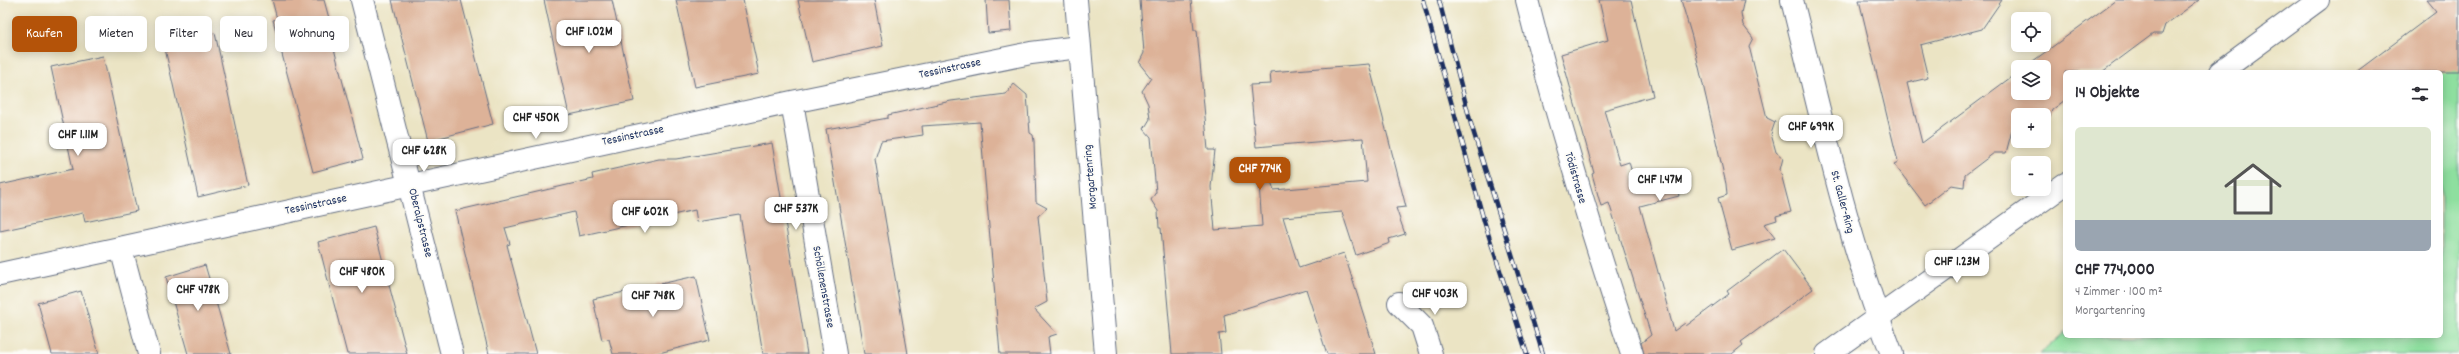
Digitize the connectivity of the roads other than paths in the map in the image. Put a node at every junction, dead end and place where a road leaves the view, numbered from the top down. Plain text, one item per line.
1 (362, 0) edge
2 (1076, 0) edge
3 (1527, 0) edge
4 (1792, 0) edge
5 (2309, 3) edge
6 (1079, 47) junction
7 (2223, 70) edge
8 (792, 102) junction
9 (410, 185) junction
10 (2063, 185) edge
11 (120, 248) junction
12 (0, 274) edge
13 (1399, 303) dead end
14 (1878, 318) junction
15 (149, 354) edge
16 (452, 354) edge
17 (835, 354) edge
18 (1106, 354) edge
19 (1431, 354) edge
20 (1632, 354) edge
21 (1827, 354) edge
22 (1892, 354) edge

1 - 9 street, Oberalpstrasse
2 - 6 street, Morgartenring
3 - 20 street, Tödistrasse
4 - 14 street, St. Galler-Ring
5 - 7 street
6 - 8 street, Tessinstrasse
6 - 18 street, Morgartenring
8 - 9 street, Tessinstrasse
8 - 17 street, Schöllenenstrasse
9 - 11 street, Tessinstrasse
9 - 16 street, Oberalpstrasse
10 - 14 street
11 - 12 street, Tessinstrasse
11 - 15 street
13 - 19 street
14 - 21 street
14 - 22 street, St. Galler-Ring

